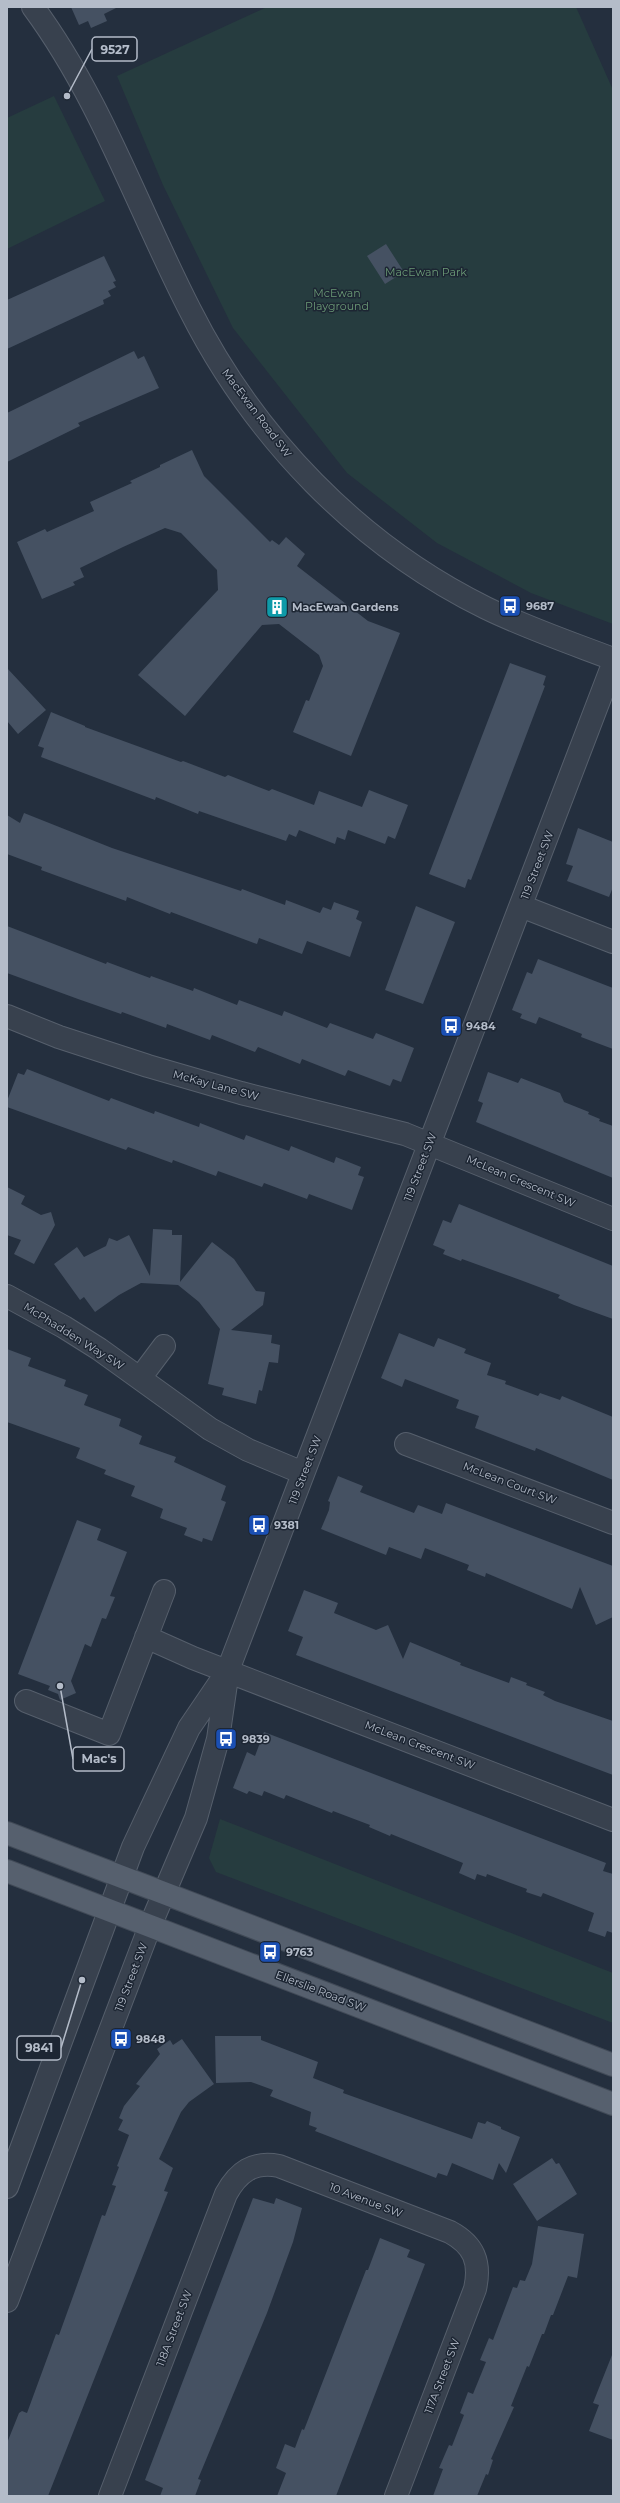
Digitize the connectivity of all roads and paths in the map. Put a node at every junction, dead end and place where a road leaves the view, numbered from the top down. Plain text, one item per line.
1 (33, 7) edge
2 (613, 659) edge
3 (613, 664) edge
4 (521, 906) junction
5 (613, 942) edge
6 (7, 1016) edge
7 (429, 1143) junction
8 (613, 1219) edge
9 (7, 1296) edge
10 (164, 1346) dead end
11 (140, 1378) junction
12 (406, 1444) dead end
13 (303, 1473) junction
14 (613, 1523) edge
15 (164, 1591) dead end
16 (146, 1637) junction
17 (228, 1670) junction
18 (26, 1701) dead end
19 (613, 1820) edge
20 (7, 1833) edge
21 (7, 1871) edge
22 (122, 1877) junction
23 (163, 1893) junction
24 (110, 1910) junction
25 (150, 1926) junction
26 (613, 2065) edge
27 (613, 2104) edge
28 (249, 2168) joint
29 (7, 2187) edge
30 (475, 2254) joint
31 (7, 2301) edge
32 (110, 2496) edge
33 (396, 2496) edge

1 - 2 street, MacEwan Road SW
3 - 4 street, 119 Street SW
4 - 5 street
4 - 7 street, 119 Street SW
6 - 7 street, McKay Lane SW
7 - 8 street, McLean Crescent SW
7 - 13 street, 119 Street SW
9 - 11 street, McPhadden Way SW
10 - 11 street
11 - 13 street, McPhadden Way SW
12 - 14 street, McLean Court SW
13 - 17 street, 119 Street SW
15 - 16 street
16 - 17 street, McLean Crescent SW
16 - 18 street
17 - 19 street, McLean Crescent SW
17 - 22 street, 119 Street SW
17 - 23 street, 119 Street SW
20 - 22 main road
21 - 24 main road, Ellerslie Road SW
22 - 23 main road
22 - 24 street, 119 Street SW
23 - 25 street, 119 Street SW
23 - 26 main road
24 - 25 main road, Ellerslie Road SW
24 - 29 street, 119 Street SW
25 - 27 main road, Ellerslie Road SW
25 - 31 street, 119 Street SW
28 - 30 street, 10 Avenue SW
28 - 32 street, 118A Street SW
30 - 33 street, 117A Street SW

